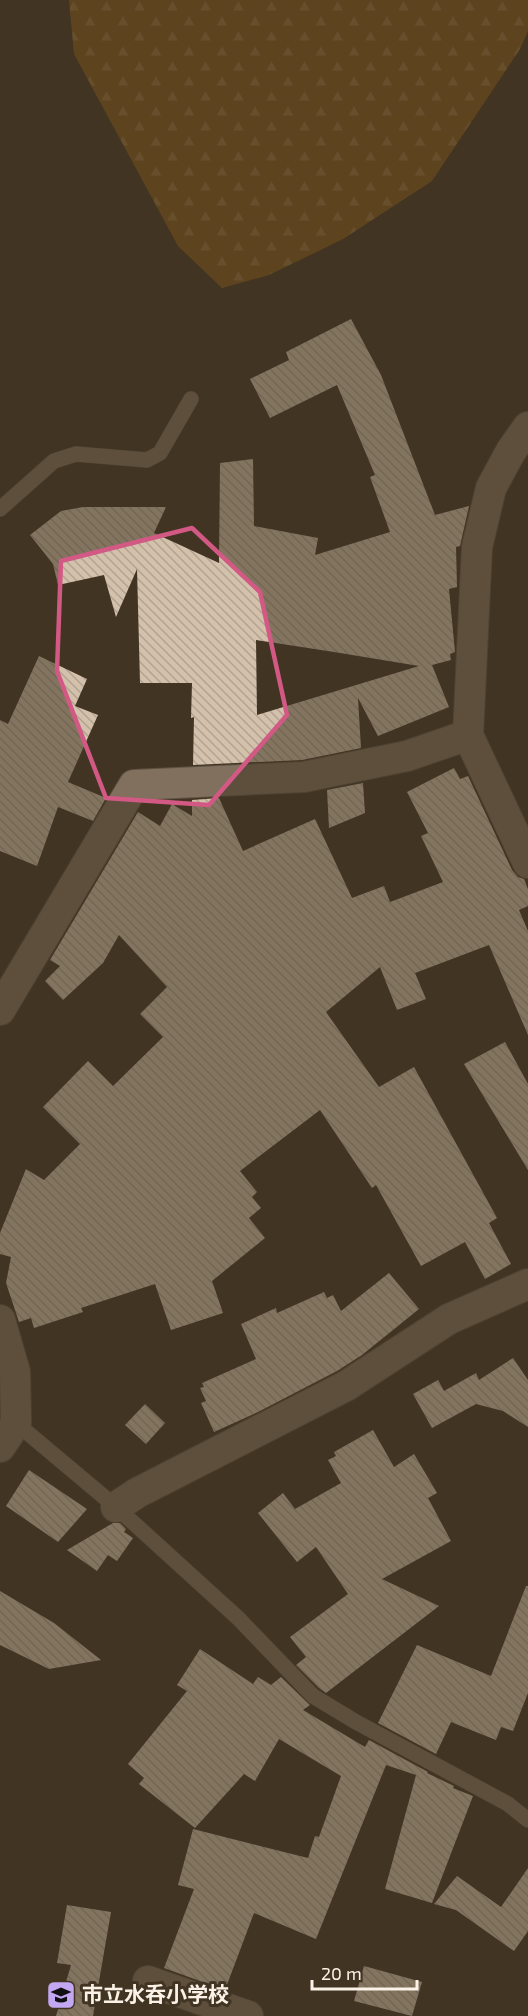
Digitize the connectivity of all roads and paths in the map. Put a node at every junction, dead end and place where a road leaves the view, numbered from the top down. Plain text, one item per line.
1 (191, 399) dead end
2 (528, 427) edge
3 (0, 509) edge
4 (468, 735) junction
5 (528, 863) edge
6 (0, 1010) edge
7 (528, 1284) edge
8 (0, 1320) edge
9 (8, 1435) edge
10 (116, 1507) junction
11 (528, 1820) edge
12 (148, 1981) dead end
13 (248, 2016) edge

1 - 3 lane
2 - 4 street
4 - 5 street
4 - 6 street
7 - 10 street
8 - 9 street
9 - 10 lane
10 - 11 lane
12 - 13 street

